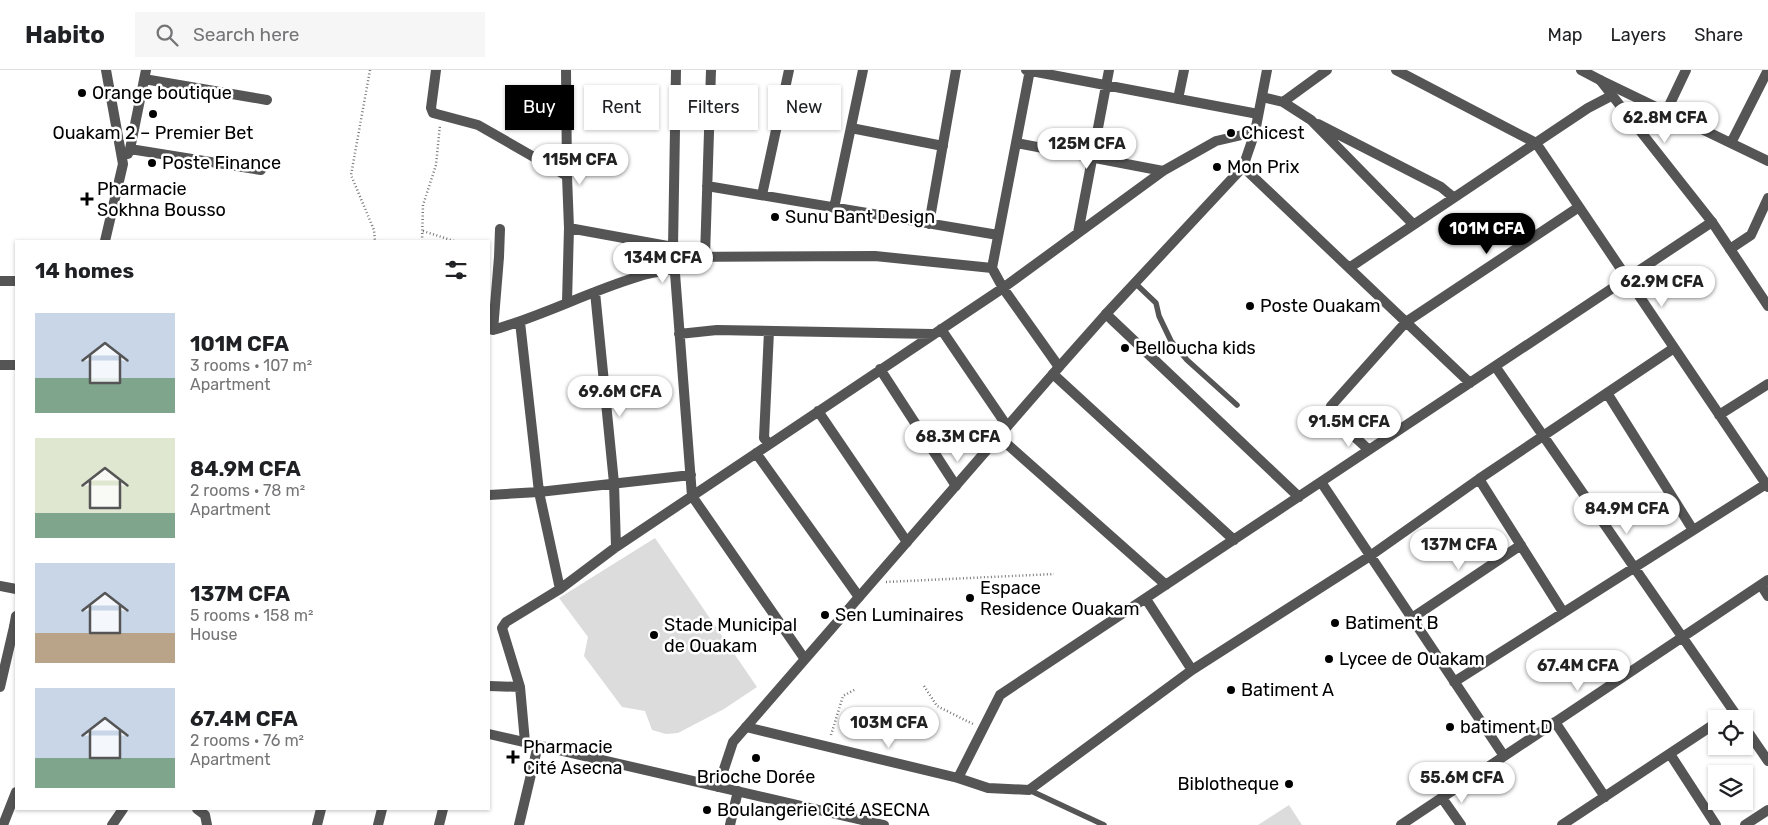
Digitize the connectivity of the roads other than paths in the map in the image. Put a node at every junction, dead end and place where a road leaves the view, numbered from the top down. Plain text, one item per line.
1 (106, 70) edge
2 (436, 70) edge
3 (566, 70) edge
4 (676, 70) edge
5 (711, 70) edge
6 (789, 70) edge
7 (863, 70) edge
8 (956, 70) edge
9 (1029, 70) edge
10 (1108, 70) edge
11 (1184, 70) edge
12 (1267, 70) edge
13 (1326, 70) edge
14 (1396, 70) edge
15 (1581, 70) edge
16 (1686, 70) edge
17 (1768, 70) edge
18 (145, 74) edge
19 (1598, 76) edge
20 (1106, 85) junction
21 (1611, 96) junction
22 (1262, 97) junction
23 (1178, 99) junction
24 (267, 100) dead end
25 (1283, 102) junction
26 (1666, 112) junction
27 (1258, 114) junction
28 (1310, 120) junction
29 (851, 128) junction
30 (1255, 132) junction
31 (1016, 143) junction
32 (1536, 143) junction
33 (1731, 143) junction
34 (943, 146) junction
35 (130, 149) junction
36 (1092, 158) junction
37 (1768, 161) edge
38 (123, 164) junction
39 (1243, 168) junction
40 (261, 170) dead end
41 (1164, 171) junction
42 (567, 176) junction
43 (707, 186) junction
44 (762, 196) junction
45 (1453, 197) junction
46 (1768, 198) edge
47 (1579, 207) junction
48 (834, 208) junction
49 (1712, 222) junction
50 (929, 224) junction
51 (1413, 224) junction
52 (569, 228) junction
53 (500, 230) dead end
54 (1078, 232) junction
55 (998, 235) junction
56 (105, 240) edge
57 (1730, 249) junction
58 (673, 252) junction
59 (705, 256) junction
60 (992, 268) junction
61 (1349, 268) junction
62 (674, 269) junction
63 (1627, 278) junction
64 (0, 281) edge
65 (15, 281) edge
66 (1135, 283) junction
67 (1003, 288) junction
68 (595, 292) junction
69 (567, 302) junction
70 (1768, 306) edge
71 (1106, 314) junction
72 (520, 322) junction
73 (1406, 322) junction
74 (491, 330) edge
75 (769, 331) junction
76 (937, 331) junction
77 (680, 334) junction
78 (1674, 348) junction
79 (0, 365) edge
80 (15, 365) edge
81 (1495, 366) junction
82 (880, 369) junction
83 (1056, 371) junction
84 (1470, 383) junction
85 (1768, 384) edge
86 (1607, 393) junction
87 (1237, 405) dead end
88 (818, 411) junction
89 (1719, 415) junction
90 (1007, 426) junction
91 (998, 436) junction
92 (1543, 436) junction
93 (769, 444) junction
94 (1369, 450) junction
95 (756, 453) junction
96 (690, 476) junction
97 (1479, 479) junction
98 (1321, 482) junction
99 (614, 483) junction
100 (956, 486) junction
101 (1767, 486) edge
102 (539, 492) junction
103 (490, 495) edge
104 (692, 496) junction
105 (1299, 497) junction
106 (1693, 530) junction
107 (1234, 540) junction
108 (907, 542) junction
109 (1521, 545) junction
110 (616, 547) junction
111 (1370, 556) junction
112 (1634, 567) junction
113 (1764, 583) edge
114 (1166, 585) junction
115 (0, 586) edge
116 (15, 589) edge
117 (560, 589) junction
118 (1768, 596) edge
119 (859, 597) junction
120 (1146, 599) junction
121 (1563, 612) junction
122 (1412, 618) junction
123 (15, 627) edge
124 (1682, 637) junction
125 (804, 658) junction
126 (1192, 670) junction
127 (1454, 682) junction
128 (490, 686) edge
129 (0, 687) edge
130 (520, 687) junction
131 (1733, 710) edge
132 (1555, 722) junction
133 (746, 726) junction
134 (1708, 728) edge
135 (490, 734) edge
136 (1753, 739) edge
137 (525, 742) junction
138 (538, 745) junction
139 (1670, 754) junction
140 (1504, 756) junction
141 (1768, 761) edge
142 (958, 778) junction
143 (718, 787) junction
144 (1029, 790) junction
145 (738, 791) junction
146 (15, 795) edge
147 (1605, 797) junction
148 (1442, 798) junction
149 (122, 810) edge
150 (198, 810) edge
151 (321, 810) edge
152 (382, 810) edge
153 (443, 810) edge
154 (1768, 810) edge
155 (3, 825) edge
156 (112, 825) edge
157 (208, 825) edge
158 (317, 825) edge
159 (378, 825) edge
160 (439, 825) edge
161 (519, 825) edge
162 (730, 825) edge
163 (884, 825) edge
164 (1104, 825) edge
165 (1401, 825) edge
166 (1461, 825) edge
167 (1562, 825) edge
168 (1716, 825) edge
169 (1745, 825) edge

1 - 38 street
2 - 42 street
3 - 42 street
4 - 58 street
5 - 43 street
6 - 44 street
7 - 29 street
8 - 34 street
9 - 20 street
9 - 31 street
10 - 20 street
11 - 23 street
12 - 22 street
13 - 25 street
14 - 32 street
15 - 19 street
16 - 26 street
17 - 33 street
18 - 24 street
18 - 35 street
19 - 21 street
19 - 26 street
20 - 23 street
20 - 36 street
21 - 32 street
21 - 49 street
22 - 25 street
22 - 27 street
23 - 27 street
25 - 28 street
26 - 33 street
27 - 30 street
28 - 45 street
28 - 51 street
29 - 34 street
29 - 48 street
30 - 39 street
30 - 41 street
31 - 36 street
31 - 55 street
32 - 45 street
32 - 47 street
33 - 37 street
34 - 50 street
35 - 38 street
35 - 40 street
36 - 41 street
36 - 54 street
38 - 56 street
39 - 61 street
39 - 66 street
41 - 54 street
42 - 52 street
43 - 44 street
43 - 59 street
44 - 48 street
45 - 51 street
46 - 57 street
47 - 63 street
47 - 73 street
48 - 50 street
49 - 57 street
49 - 63 street
50 - 55 street
51 - 61 street
52 - 58 street
52 - 69 street
53 - 74 street
54 - 67 street
55 - 60 street
57 - 70 street
58 - 59 street
58 - 62 street
59 - 60 street
60 - 67 street
61 - 73 street
62 - 68 street
62 - 77 street
63 - 78 street
63 - 81 street
64 - 65 street
66 - 71 street
66 - 87 lane
67 - 76 street
67 - 83 street
68 - 69 street
68 - 99 street
69 - 72 street
71 - 83 street
71 - 105 street
72 - 74 street
72 - 102 street
73 - 84 street
73 - 94 street
75 - 76 street
75 - 77 street
75 - 93 street
76 - 82 street
76 - 90 street
77 - 96 street
78 - 86 street
78 - 89 street
79 - 80 street
81 - 84 street
81 - 92 street
82 - 88 street
82 - 100 street
83 - 90 street
83 - 107 street
84 - 94 street
85 - 89 street
86 - 92 street
86 - 106 street
88 - 93 street
88 - 108 street
89 - 101 street
90 - 91 street
91 - 100 street
91 - 114 street
92 - 97 street
92 - 112 street
93 - 95 street
94 - 98 street
95 - 104 street
95 - 119 street
96 - 99 street
96 - 104 street
97 - 109 street
97 - 111 street
98 - 105 street
98 - 111 street
99 - 102 street
99 - 110 street
100 - 108 street
101 - 106 street
102 - 103 street
102 - 117 street
104 - 110 street
104 - 125 street
105 - 107 street
106 - 112 street
107 - 114 street
108 - 119 street
109 - 121 street
109 - 122 street
110 - 117 street
111 - 122 street
111 - 126 street
112 - 121 street
112 - 124 street
113 - 118 street
113 - 124 street
114 - 120 street
115 - 116 street
117 - 130 street
119 - 125 street
120 - 126 street
120 - 142 street
121 - 127 street
122 - 127 street
123 - 129 street
124 - 131 street
124 - 132 street
125 - 133 street
126 - 144 street
127 - 140 street
128 - 130 street
130 - 137 street
132 - 140 street
132 - 147 street
133 - 142 street
133 - 143 street
134 - 139 street
135 - 137 street
136 - 141 street
137 - 138 street
138 - 143 street
138 - 161 street
139 - 147 street
139 - 168 street
140 - 148 street
142 - 144 street
143 - 145 street
144 - 164 lane
145 - 162 street
145 - 163 street
146 - 155 street
147 - 167 street
148 - 165 street
148 - 166 street
149 - 156 street
150 - 157 street
151 - 158 street
152 - 159 street
153 - 160 street
154 - 169 street

